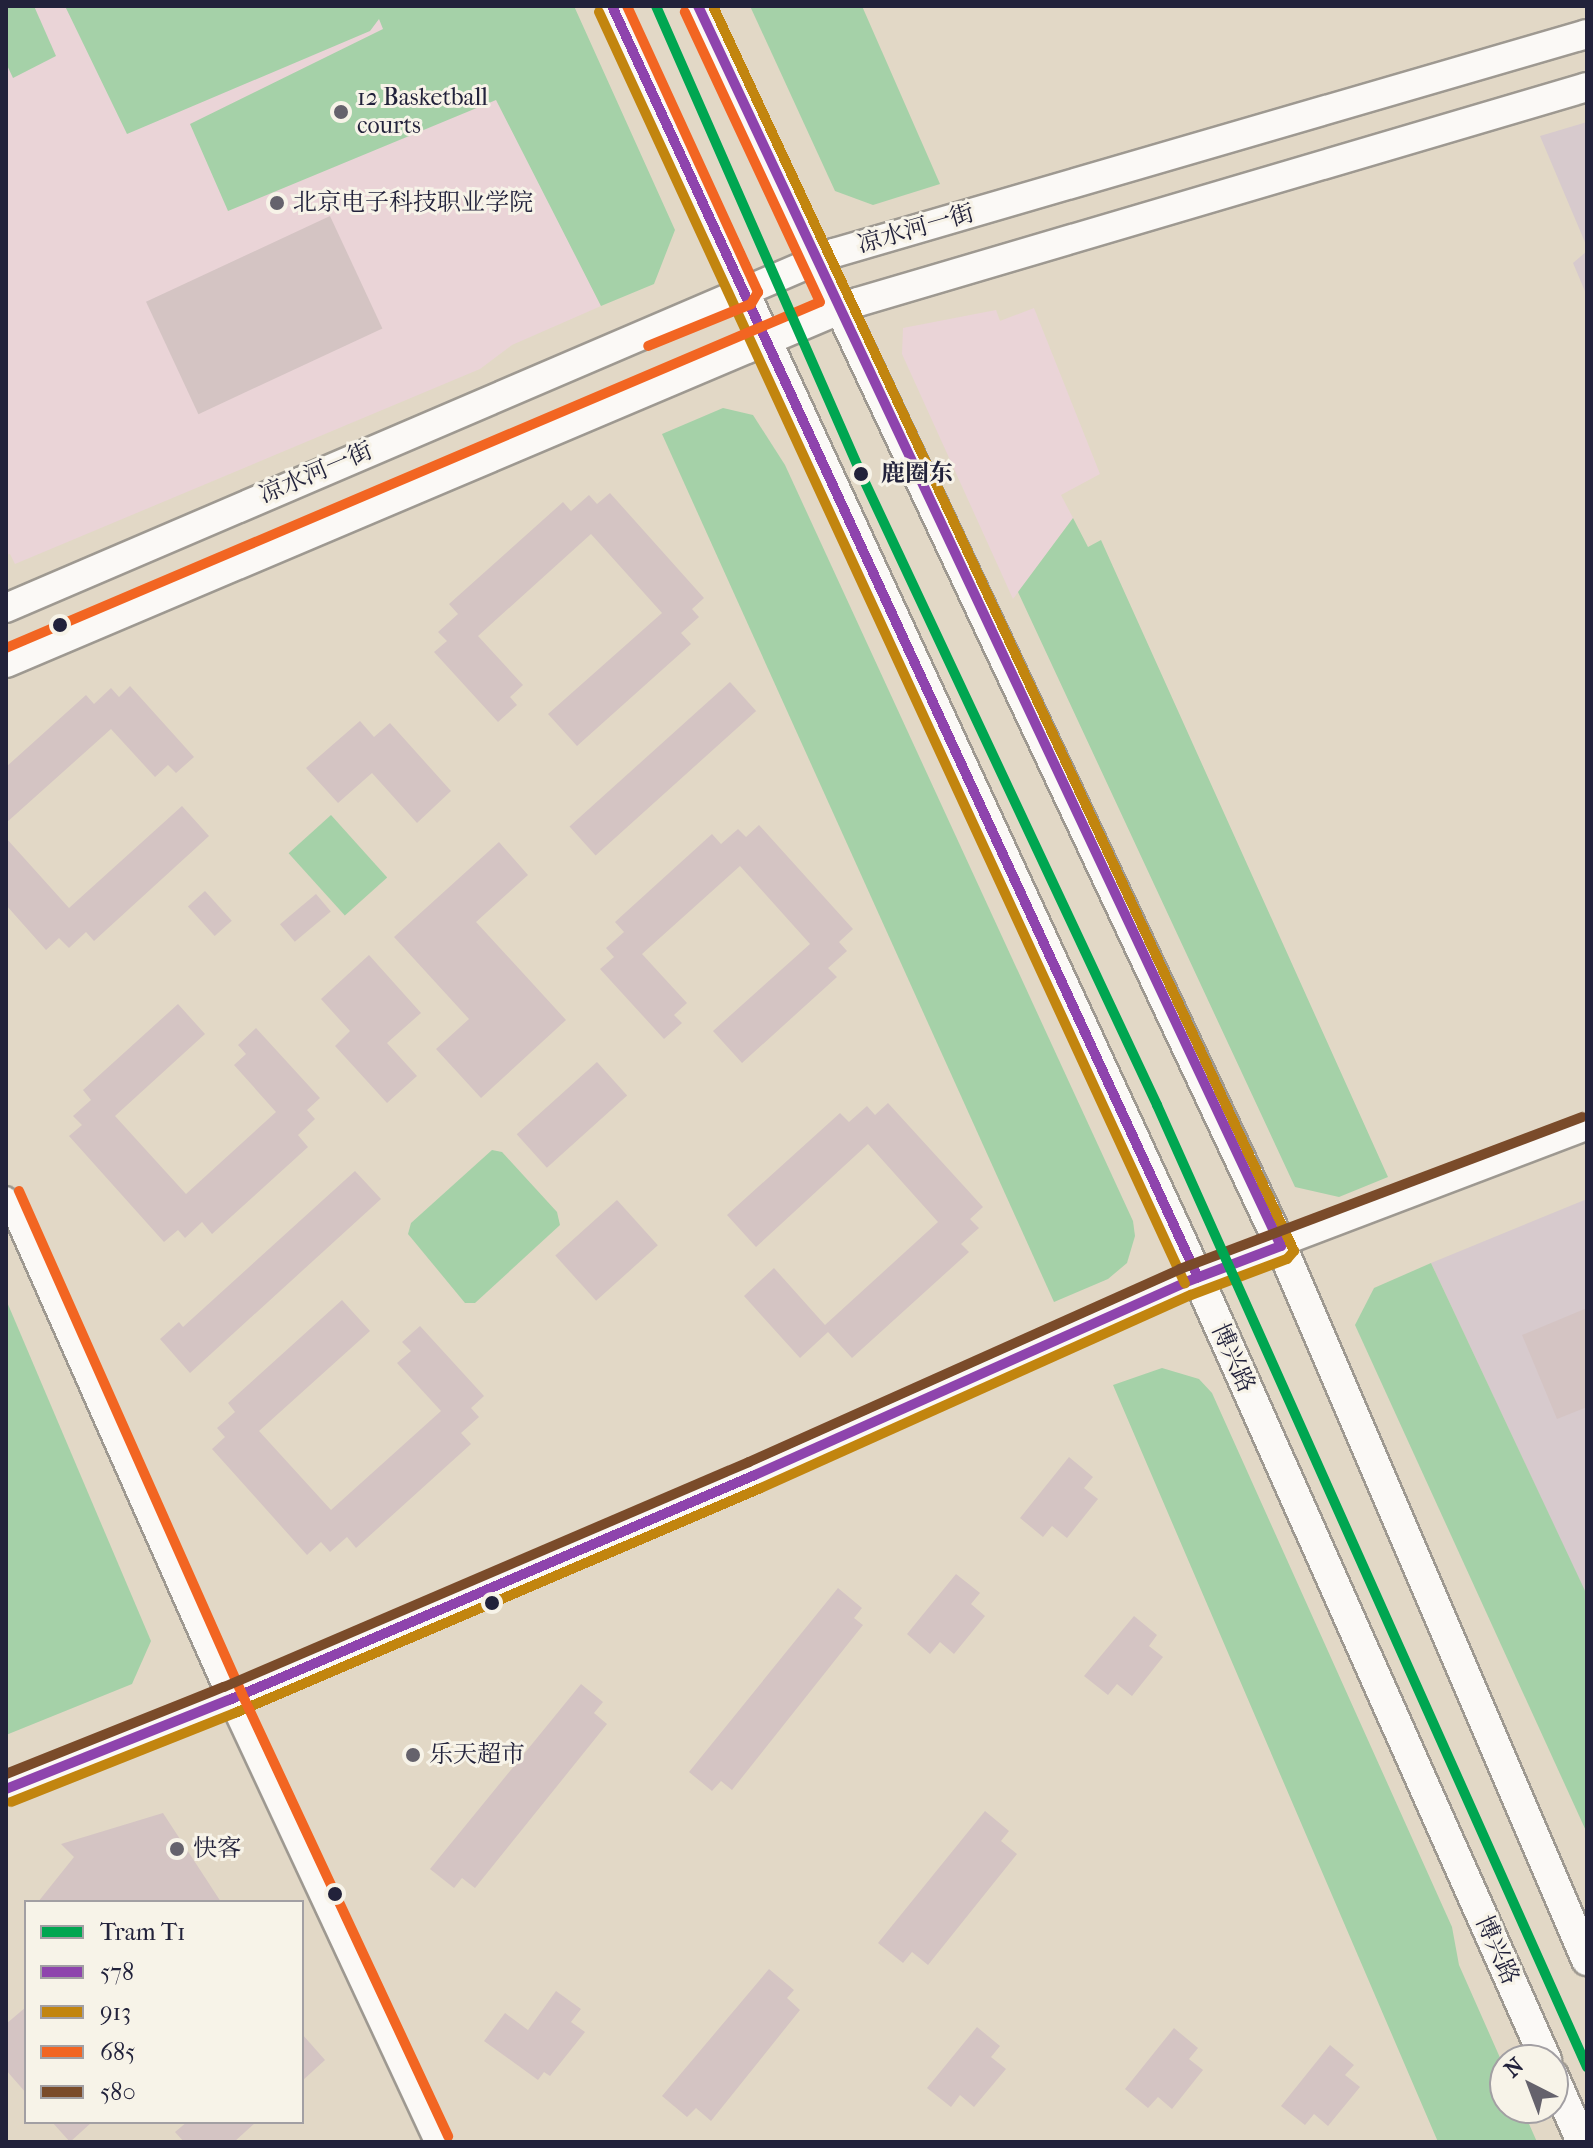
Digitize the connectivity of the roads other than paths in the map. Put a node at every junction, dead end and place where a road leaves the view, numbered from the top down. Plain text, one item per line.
1 (612, 6) edge
2 (698, 6) edge
3 (1587, 34) edge
4 (1587, 87) edge
5 (815, 262) junction
6 (744, 292) junction
7 (839, 309) junction
8 (764, 339) junction
9 (6, 608) edge
10 (6, 663) edge
11 (1587, 1130) edge
12 (6, 1197) edge
13 (1281, 1246) junction
14 (1198, 1278) junction
15 (229, 1700) junction
16 (6, 1789) edge
17 (1587, 1960) edge
18 (1539, 2044) edge
19 (1569, 2112) edge
20 (435, 2142) edge
21 (1582, 2142) edge

1 - 6 main road, 博兴路
2 - 5 main road
3 - 5 main road, 凉水河一街
4 - 7 main road
5 - 6 main road, 凉水河一街
5 - 7 main road
6 - 8 main road, 博兴路
6 - 9 main road, 凉水河一街
7 - 8 main road
7 - 13 main road
8 - 10 main road
8 - 14 main road, 博兴路
11 - 13 street
12 - 15 street
13 - 14 street
13 - 17 main road
14 - 15 street
14 - 18 main road, 博兴路
15 - 16 street
15 - 20 street
19 - 21 main road

